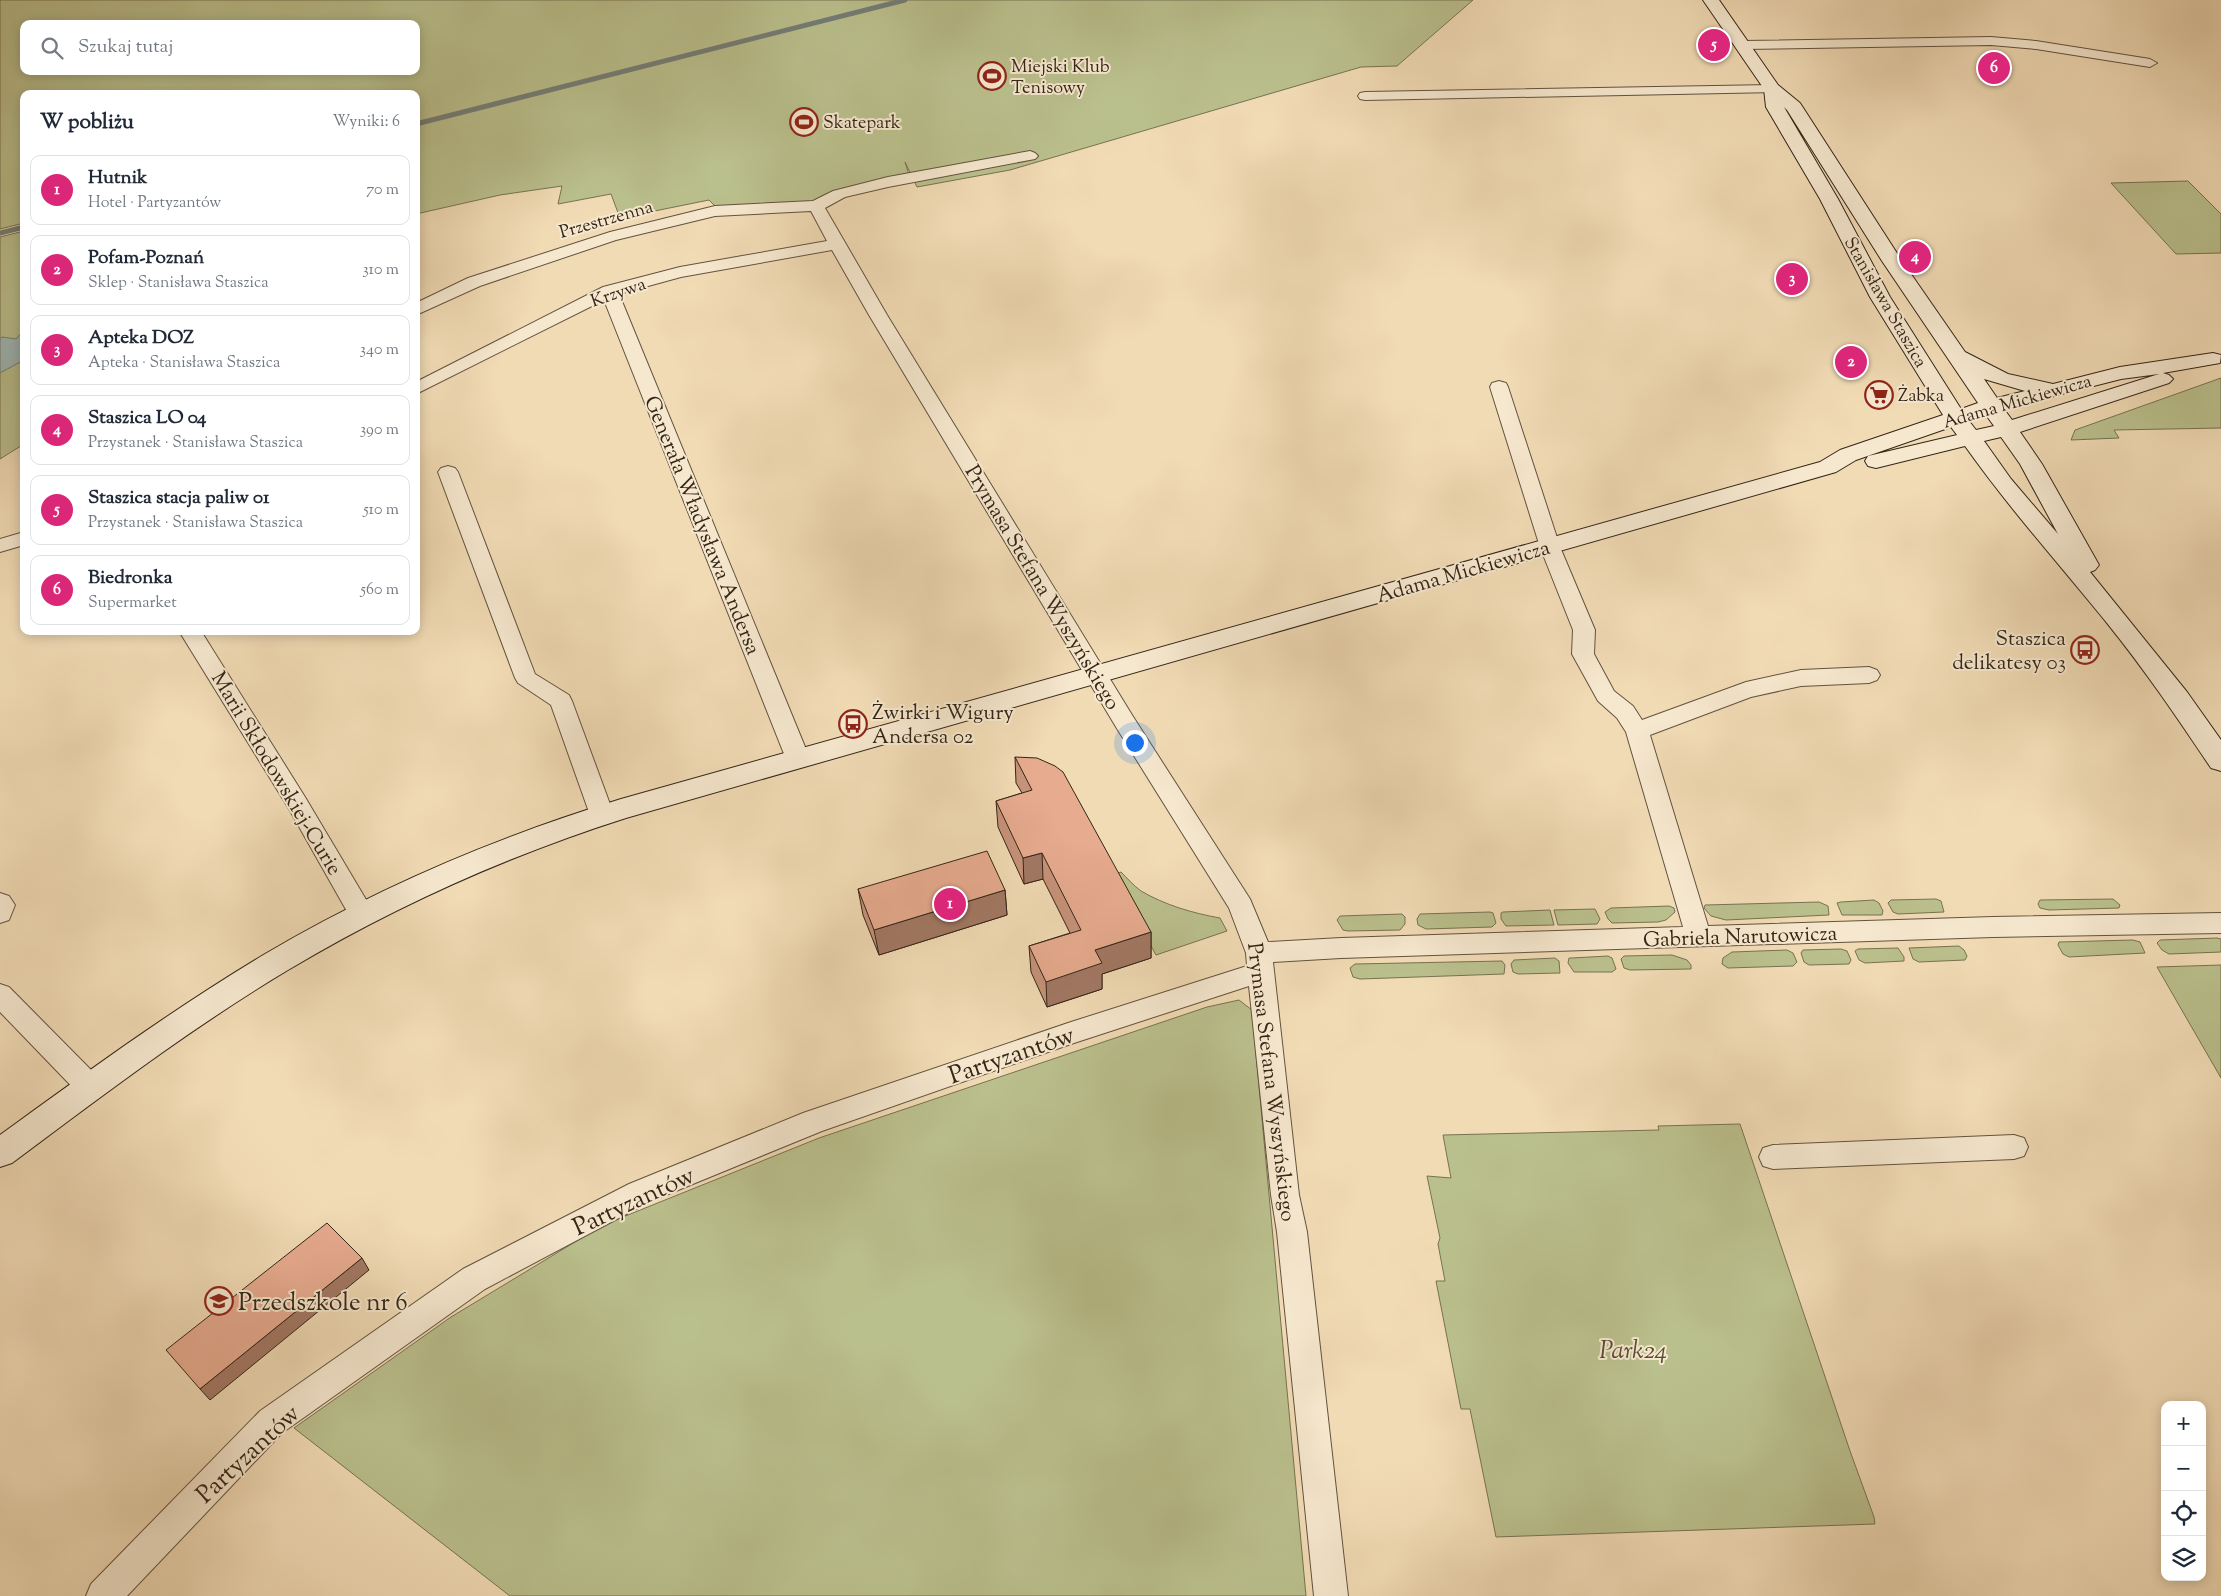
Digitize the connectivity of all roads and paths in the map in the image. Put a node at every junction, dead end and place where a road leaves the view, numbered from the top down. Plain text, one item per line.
1 (1712, 0) edge
2 (1742, 45) junction
3 (2150, 63) dead end
4 (1772, 89) junction
5 (1364, 96) dead end
6 (1030, 156) dead end
7 (816, 206) junction
8 (836, 244) junction
9 (609, 291) junction
10 (420, 308) edge
11 (1952, 350) junction
12 (2217, 358) edge
13 (1499, 386) dead end
14 (420, 387) edge
15 (2061, 388) junction
16 (1991, 406) junction
17 (1955, 417) junction
18 (2007, 429) junction
19 (1970, 439) junction
20 (1912, 452) junction
21 (1828, 467) junction
22 (448, 472) dead end
23 (2003, 484) junction
24 (20, 539) edge
25 (0, 546) edge
26 (1550, 547) junction
27 (2117, 619) junction
28 (192, 635) edge
29 (1097, 674) junction
30 (1869, 675) dead end
31 (1637, 731) junction
32 (798, 759) junction
33 (2221, 761) edge
34 (602, 815) junction
35 (0, 903) edge
36 (0, 913) edge
37 (362, 915) junction
38 (2221, 923) edge
39 (1699, 937) junction
40 (1260, 962) junction
41 (0, 996) edge
42 (91, 1088) junction
43 (2014, 1147) dead end
44 (0, 1153) edge
45 (1773, 1157) dead end
46 (103, 1596) edge
47 (1331, 1596) edge

1 - 2 street, Stanisława Staszica
2 - 3 street
2 - 4 street, Stanisława Staszica
4 - 5 street
4 - 11 street, Stanisława Staszica
4 - 17 street, Stanisława Staszica
6 - 7 street
7 - 8 street, Prymasa Stefana Wyszyńskiego
7 - 10 street, Przestrzenna
8 - 9 street, Krzywa
8 - 29 street, Prymasa Stefana Wyszyńskiego
9 - 14 street, Krzywa
9 - 32 street, Generała Władysława Andersa
11 - 15 street
11 - 16 street, Stanisława Staszica
12 - 15 street, Adama Mickiewicza
12 - 18 street, Adama Mickiewicza
13 - 26 street
15 - 16 street, Adama Mickiewicza
16 - 17 street, Adama Mickiewicza
16 - 18 street, Stanisława Staszica
17 - 19 street, Stanisława Staszica
17 - 21 street, Adama Mickiewicza
18 - 19 street, Adama Mickiewicza
18 - 27 street, Stanisława Staszica
19 - 20 street, Adama Mickiewicza
19 - 23 street, Stanisława Staszica
20 - 21 street, Adama Mickiewicza
20 - 23 street, Adama Mickiewicza
21 - 26 street, Adama Mickiewicza
22 - 34 street
23 - 27 street, Stanisława Staszica
24 - 25 street
26 - 29 street, Adama Mickiewicza
26 - 31 street
27 - 33 street, Stanisława Staszica
28 - 37 street, Marii Skłodowskiej-Curie
29 - 32 street, Adama Mickiewicza
29 - 40 street, Prymasa Stefana Wyszyńskiego
30 - 31 street
31 - 39 street
32 - 34 street, Adama Mickiewicza
34 - 37 street, Adama Mickiewicza
35 - 36 street
37 - 42 street, Adama Mickiewicza
38 - 39 street, Gabriela Narutowicza
39 - 40 street, Gabriela Narutowicza
40 - 46 street, Partyzantów
40 - 47 street, Prymasa Stefana Wyszyńskiego
41 - 42 street
42 - 44 street, Adama Mickiewicza
43 - 45 street

